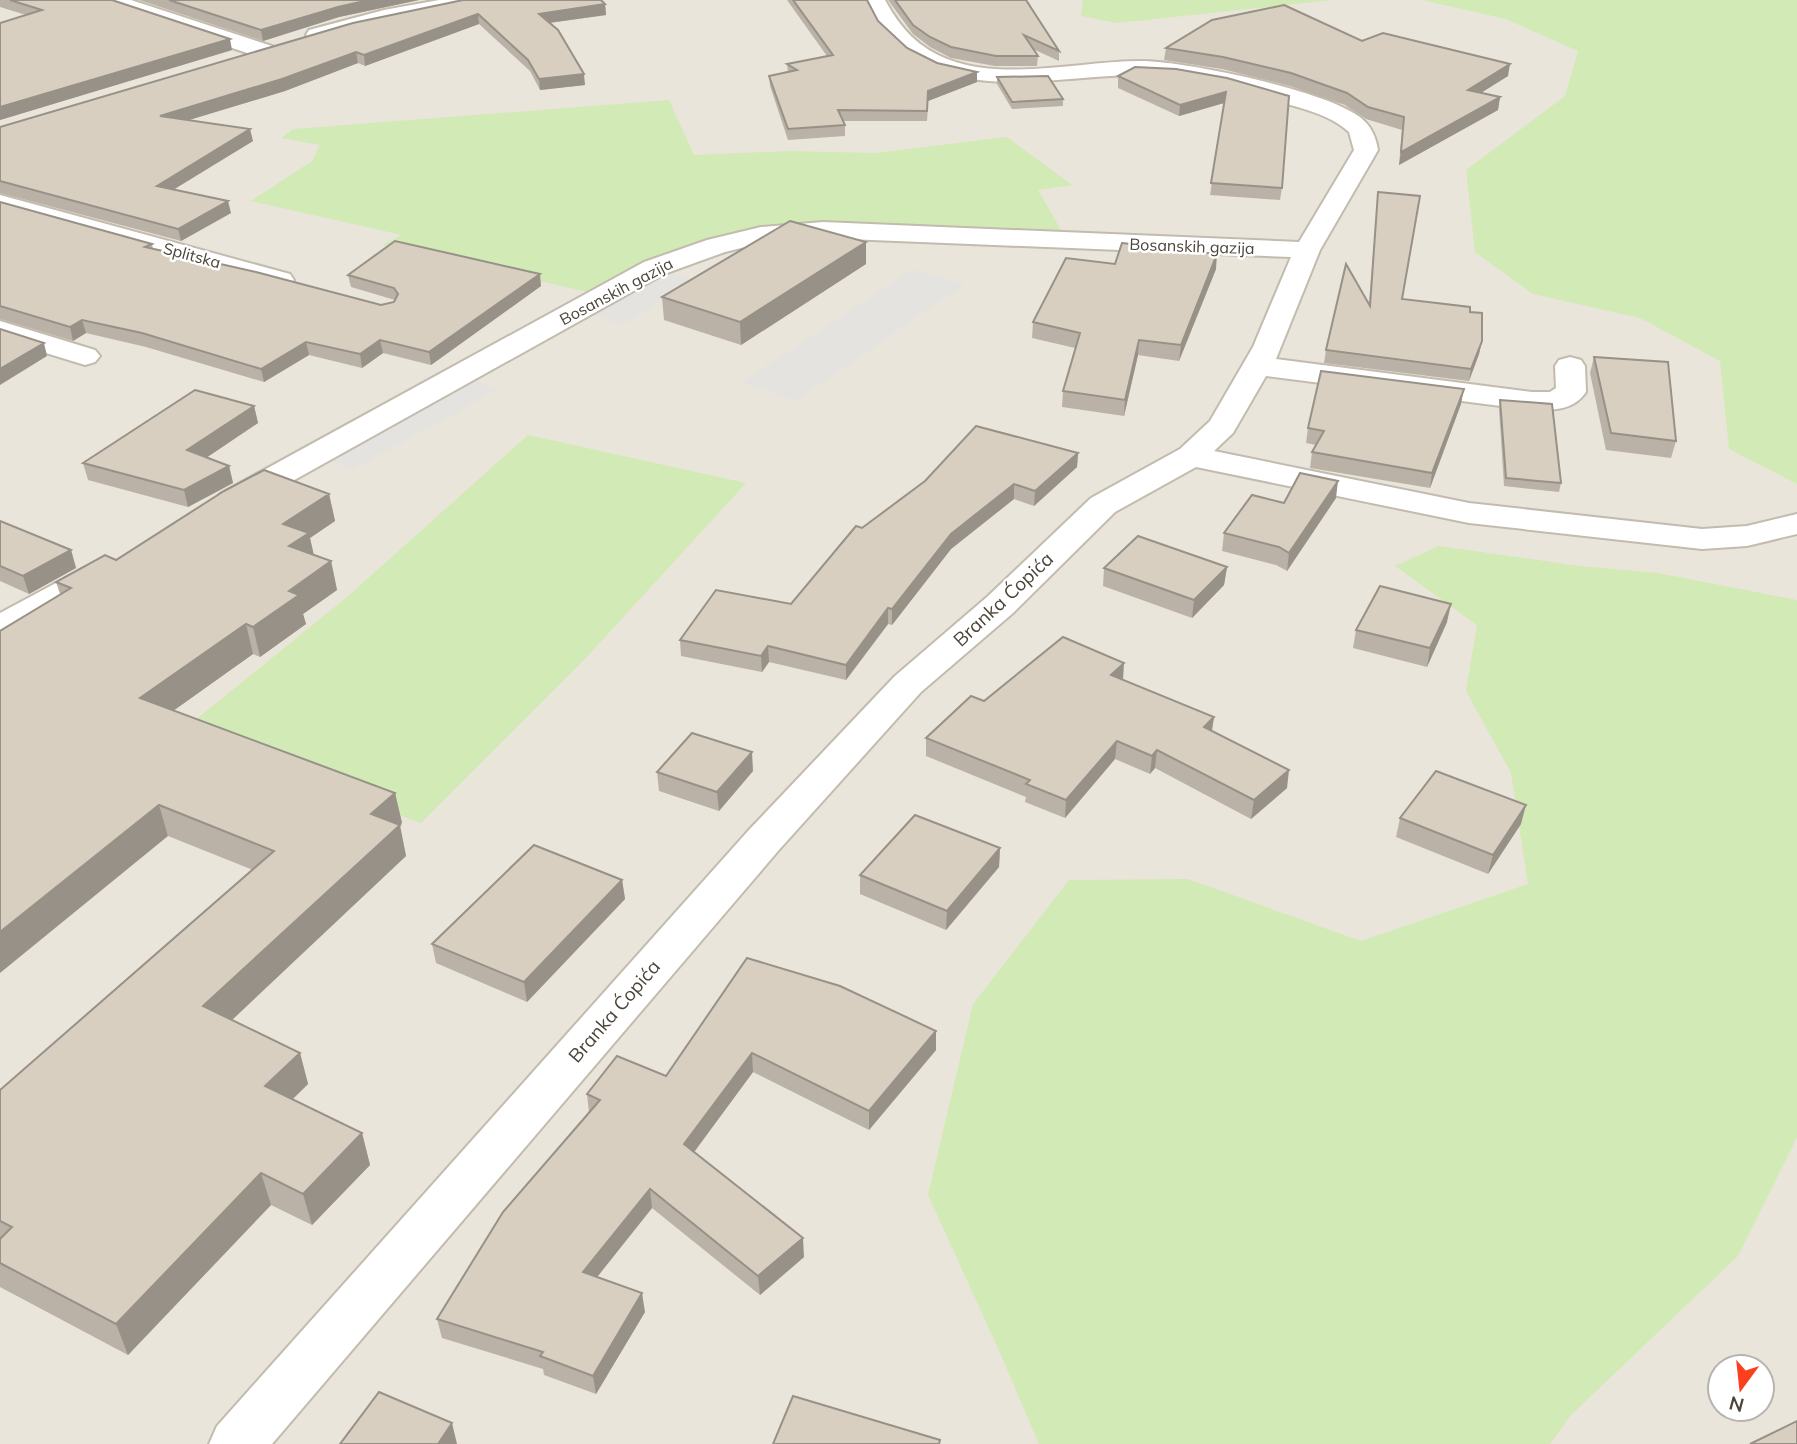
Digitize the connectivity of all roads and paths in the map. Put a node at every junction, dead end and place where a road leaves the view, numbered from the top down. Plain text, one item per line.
1 (110, 0) edge
2 (475, 0) edge
3 (875, 0) edge
4 (264, 51) junction
5 (225, 63) edge
6 (0, 203) edge
7 (1307, 250) junction
8 (304, 286) edge
9 (0, 330) edge
10 (85, 356) dead end
11 (1259, 366) junction
12 (1570, 366) dead end
13 (1191, 456) junction
14 (207, 515) edge
15 (1797, 524) edge
16 (122, 561) edge
17 (0, 628) edge
18 (237, 1444) edge

1 - 4 street
2 - 4 street
3 - 7 street, Branka Ćopića
4 - 5 street
6 - 8 street, Splitska
7 - 11 street, Branka Ćopića
7 - 14 street, Bosanskih gazija
9 - 10 street
11 - 12 street
11 - 13 street, Branka Ćopića
13 - 15 street
13 - 18 street, Branka Ćopića
16 - 17 street

